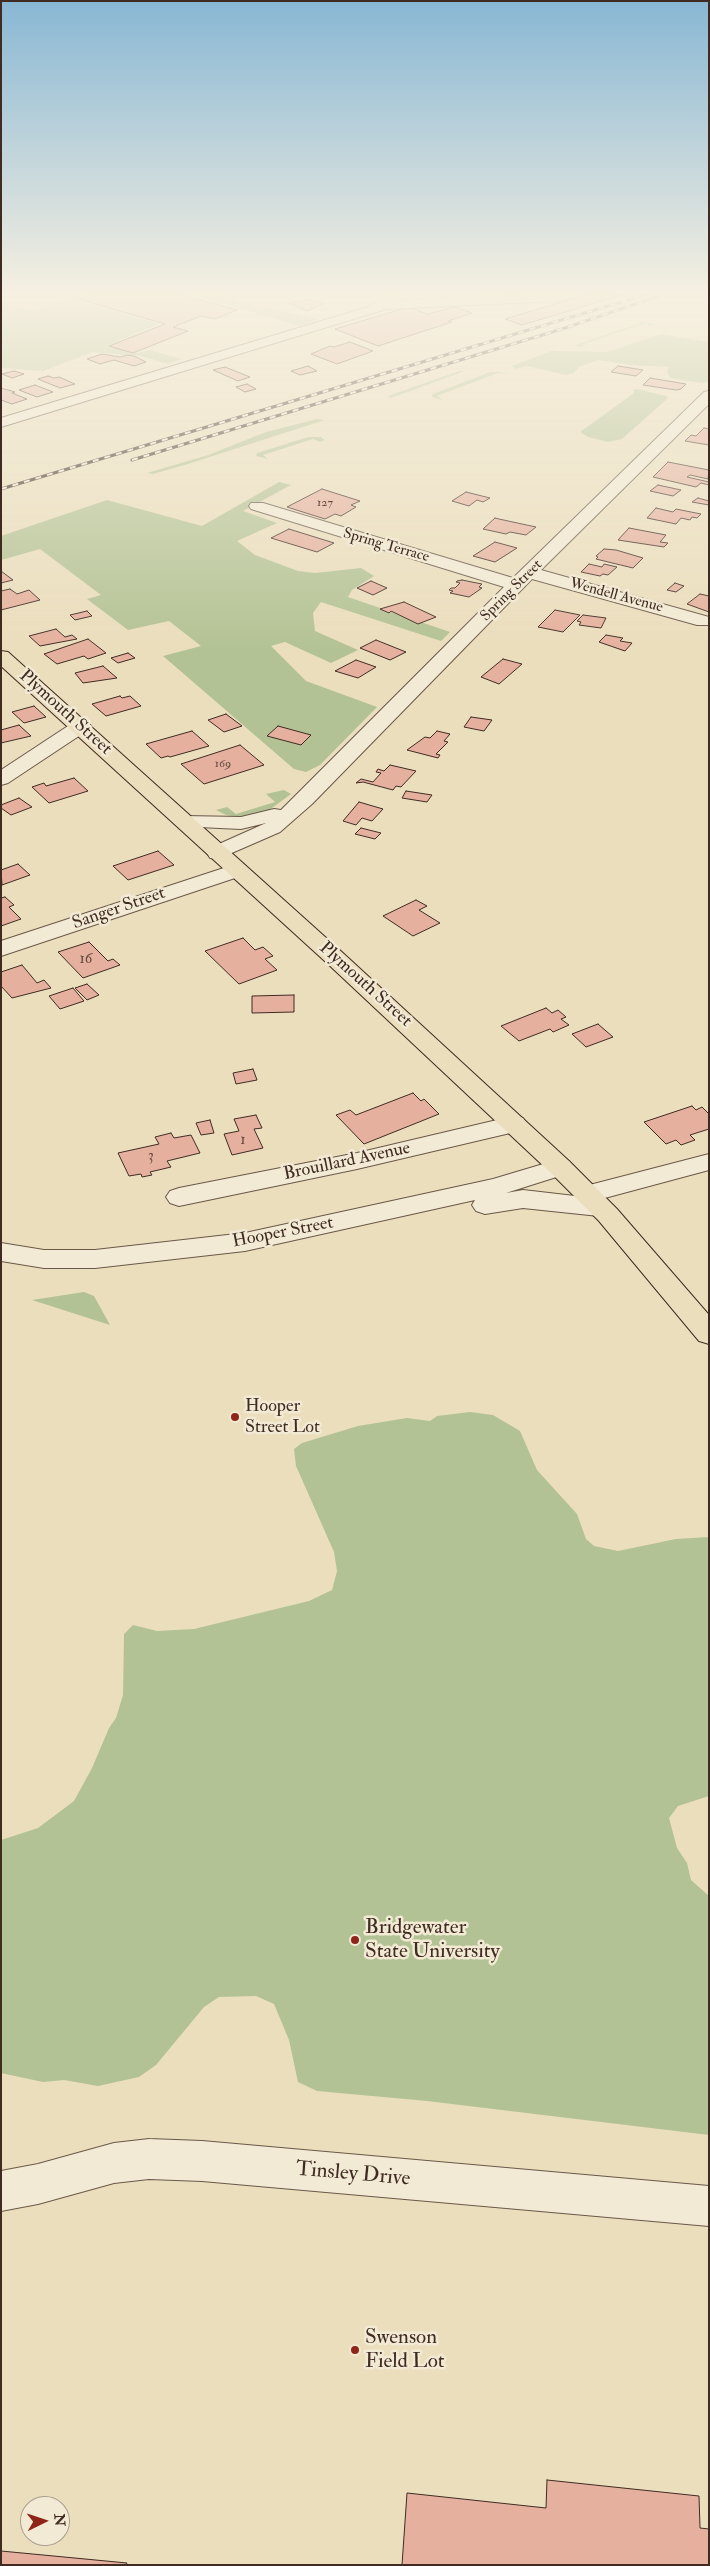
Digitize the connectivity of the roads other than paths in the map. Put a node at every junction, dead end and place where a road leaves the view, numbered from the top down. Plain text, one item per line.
1 (35, 413) edge
2 (691, 413) edge
3 (1, 423) edge
4 (257, 506) dead end
5 (530, 573) junction
6 (516, 584) junction
7 (703, 621) dead end
8 (1, 656) edge
9 (81, 726) junction
10 (1, 779) edge
11 (310, 795) junction
12 (184, 822) junction
13 (228, 863) junction
14 (1, 949) edge
15 (514, 1124) junction
16 (709, 1162) edge
17 (560, 1166) junction
18 (178, 1197) dead end
19 (593, 1200) junction
20 (1, 1252) edge
21 (165, 1252) junction
22 (709, 1334) edge
23 (1, 2191) edge
24 (709, 2206) edge

1 - 3 street
2 - 5 street, Spring Street
4 - 6 street, Spring Terrace
5 - 6 street, Spring Street
5 - 7 street, Wendell Avenue
6 - 11 street, Spring Street
8 - 9 main road, Plymouth Street
9 - 10 street
9 - 12 main road, Plymouth Street
11 - 12 street
11 - 13 street, Spring Street
12 - 13 main road, Plymouth Street
13 - 14 street, Sanger Street
13 - 15 main road, Plymouth Street
15 - 17 main road, Plymouth Street
15 - 18 street, Brouillard Avenue
16 - 19 street
17 - 19 main road, Plymouth Street
17 - 21 street, Hooper Street
19 - 21 street
19 - 22 main road, Plymouth Street
20 - 21 street, Hooper Street
23 - 24 street, Tinsley Drive

